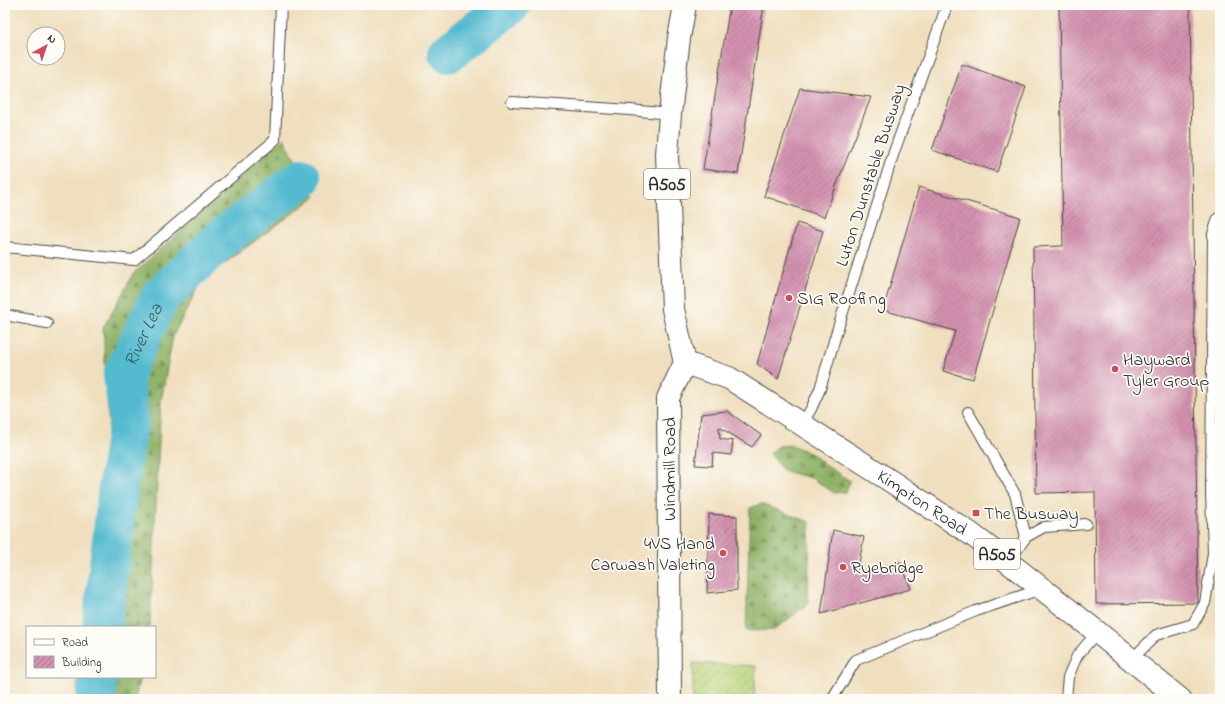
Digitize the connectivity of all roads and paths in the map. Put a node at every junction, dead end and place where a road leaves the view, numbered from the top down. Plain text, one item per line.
1 (281, 5) edge
2 (685, 5) edge
3 (947, 5) edge
4 (512, 102) dead end
5 (670, 114) junction
6 (1220, 217) edge
7 (5, 247) edge
8 (5, 315) edge
9 (47, 323) dead end
10 (685, 363) junction
11 (968, 412) dead end
12 (802, 424) junction
13 (1215, 493) edge
14 (1086, 524) dead end
15 (1026, 538) junction
16 (1008, 562) junction
17 (1041, 589) junction
18 (1097, 632) junction
19 (1131, 660) junction
20 (670, 699) edge
21 (832, 699) edge
22 (1066, 699) edge
23 (1180, 699) edge

1 - 7 lane
2 - 5 main road, A505
3 - 12 lane, Luton Dunstable Busway
4 - 5 lane
5 - 10 main road, A505
6 - 13 lane
8 - 9 lane
10 - 12 main road, Kimpton Road / A505
10 - 20 main road, Windmill Road
11 - 15 lane
12 - 16 main road, Kimpton Road / A505
13 - 19 lane
14 - 15 lane
15 - 16 lane
16 - 17 main road, Kimpton Road / A505
17 - 18 main road, Kimpton Road / A505
17 - 21 lane
18 - 19 main road, Kimpton Road / A505
18 - 22 lane
19 - 23 main road, Kimpton Road / A505

